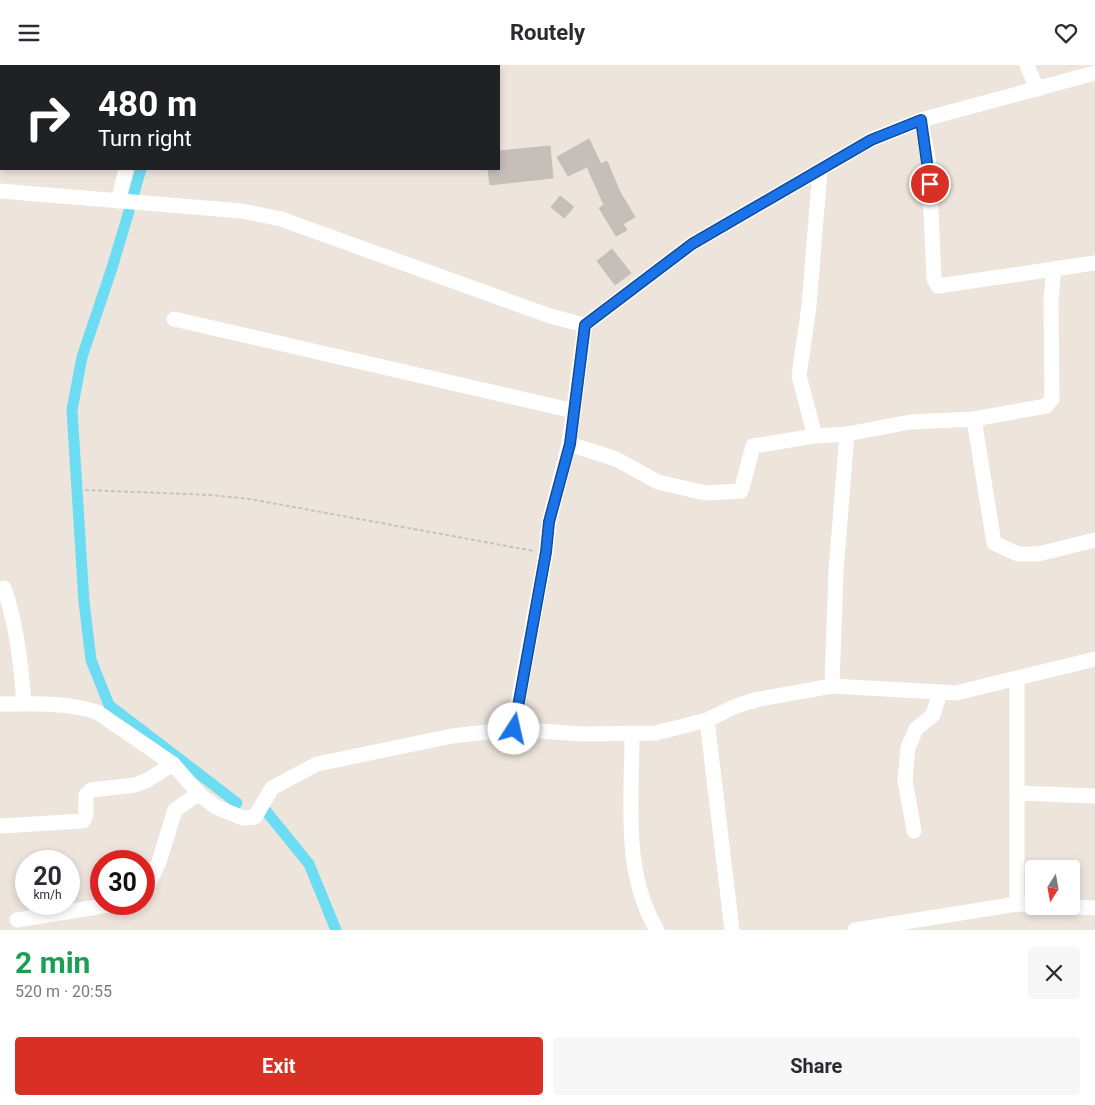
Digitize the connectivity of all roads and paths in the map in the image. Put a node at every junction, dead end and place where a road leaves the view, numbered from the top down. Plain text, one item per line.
1 (1027, 65) edge
2 (1095, 73) edge
3 (1037, 89) junction
4 (921, 120) junction
5 (126, 170) edge
6 (820, 170) junction
7 (0, 191) edge
8 (118, 201) junction
9 (1095, 263) edge
10 (1054, 269) junction
11 (174, 319) dead end
12 (585, 325) junction
13 (574, 411) junction
14 (974, 419) junction
15 (847, 434) junction
16 (815, 436) junction
17 (570, 444) junction
18 (85, 490) dead end
19 (1095, 540) edge
20 (546, 552) junction
21 (4, 588) dead end
22 (1095, 659) edge
23 (1017, 679) junction
24 (832, 686) junction
25 (940, 692) junction
26 (0, 704) edge
27 (24, 704) junction
28 (707, 720) junction
29 (514, 729) junction
30 (632, 734) junction
31 (173, 765) junction
32 (1017, 793) junction
33 (198, 794) junction
34 (1095, 796) edge
35 (0, 826) edge
36 (914, 831) dead end
37 (155, 872) edge
38 (1017, 904) junction
39 (1025, 904) edge
40 (1080, 907) edge
41 (90, 908) edge
42 (1095, 908) edge
43 (17, 920) dead end
44 (657, 930) edge
45 (732, 930) edge
46 (855, 930) edge

1 - 3 street
2 - 3 street
3 - 4 street
4 - 6 street
4 - 10 street
5 - 8 street
6 - 12 street
6 - 16 street
7 - 8 street
8 - 12 street
9 - 10 street
10 - 14 street
11 - 13 street
12 - 13 street
13 - 17 street
14 - 15 street
14 - 19 street
15 - 16 street
15 - 24 street
16 - 17 street
17 - 20 street
18 - 20 path
20 - 29 street
21 - 27 street
22 - 23 street
23 - 25 street
23 - 32 street
24 - 25 street
24 - 28 street
25 - 36 street
26 - 27 street
27 - 31 street
28 - 30 street
28 - 45 street
29 - 30 street
29 - 33 street
30 - 44 street
31 - 33 street
31 - 35 street
32 - 34 street
32 - 38 street
33 - 37 street
38 - 39 street
38 - 46 street
40 - 42 street
41 - 43 street

